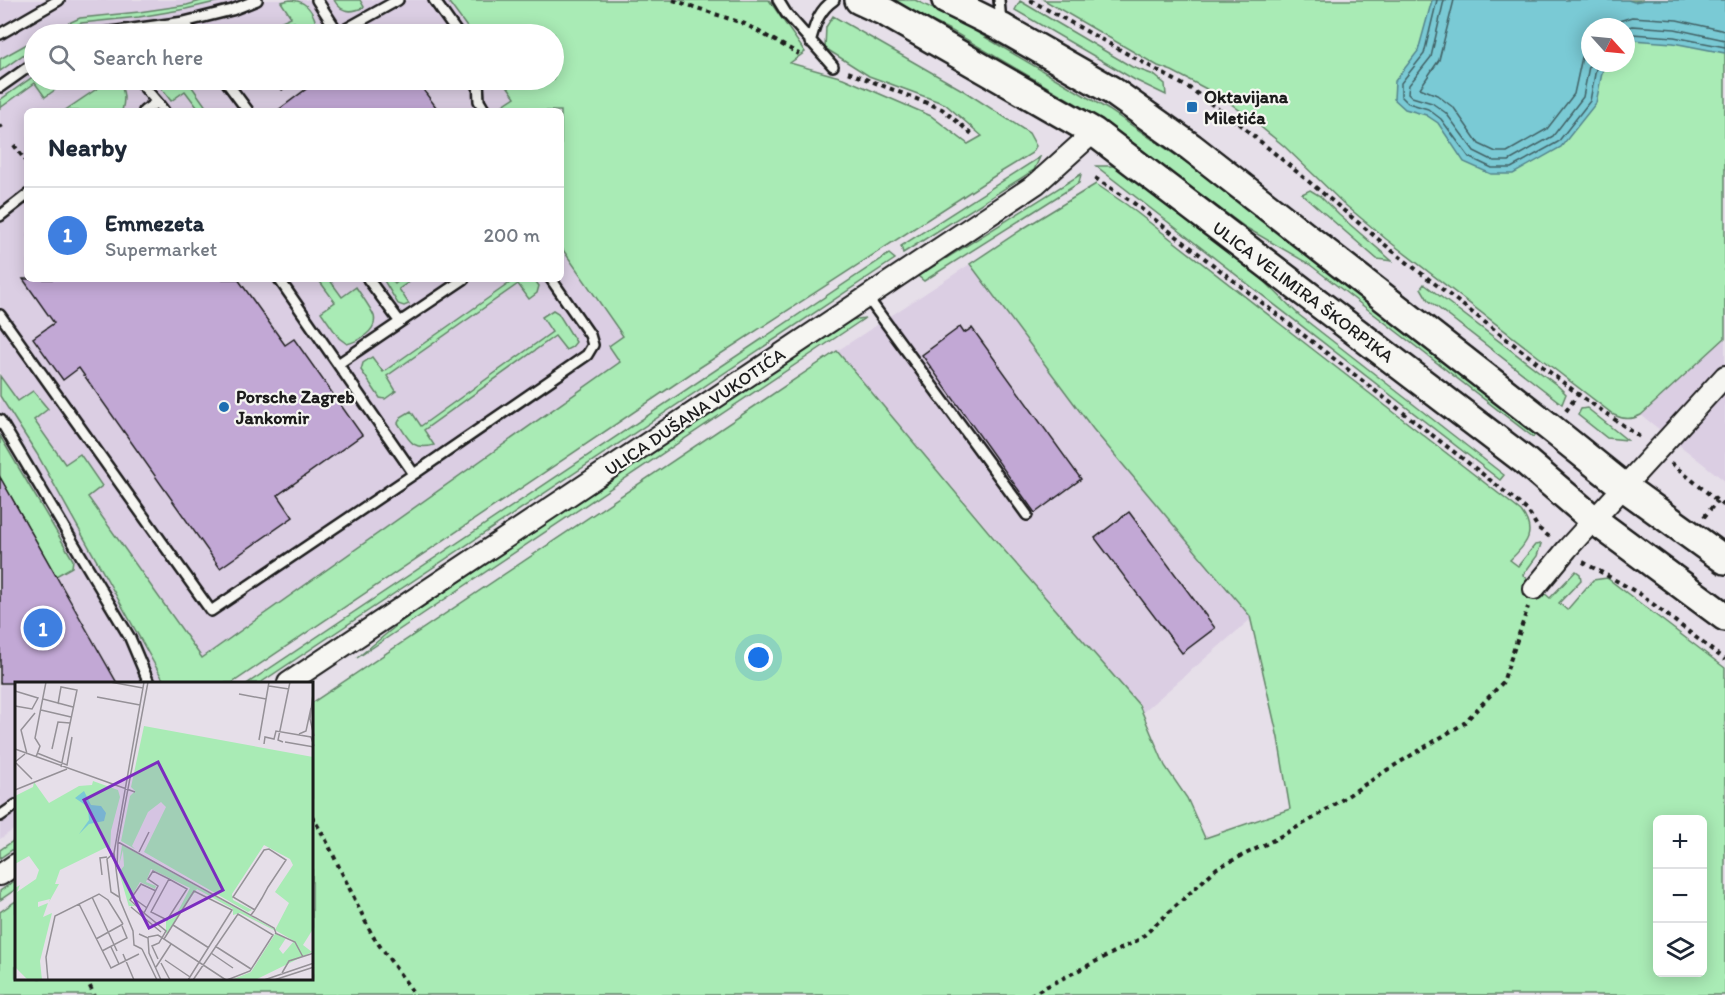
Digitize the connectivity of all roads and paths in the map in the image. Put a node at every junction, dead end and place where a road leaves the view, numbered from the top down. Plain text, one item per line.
1 (59, 0) edge
2 (257, 0) edge
3 (317, 0) edge
4 (399, 0) edge
5 (434, 0) edge
6 (778, 0) edge
7 (834, 0) edge
8 (859, 0) edge
9 (945, 0) edge
10 (999, 0) edge
11 (1030, 0) edge
12 (184, 22) joint
13 (170, 24) edge
14 (332, 24) edge
15 (356, 24) edge
16 (451, 24) edge
17 (1001, 27) junction
18 (0, 34) edge
19 (810, 42) junction
20 (833, 66) dead end
21 (24, 70) edge
22 (0, 87) edge
23 (147, 90) edge
24 (234, 90) edge
25 (478, 90) edge
26 (157, 102) junction
27 (148, 108) edge
28 (162, 108) edge
29 (246, 108) edge
30 (483, 108) edge
31 (1094, 132) junction
32 (14, 145) dead end
33 (24, 159) edge
34 (1095, 178) dead end
35 (24, 197) edge
36 (0, 216) edge
37 (281, 282) edge
38 (370, 282) edge
39 (459, 282) edge
40 (553, 282) edge
41 (867, 297) junction
42 (0, 315) edge
43 (400, 321) junction
44 (338, 364) junction
45 (1725, 376) edge
46 (1578, 394) junction
47 (1567, 411) dead end
48 (0, 420) edge
49 (1640, 437) dead end
50 (1683, 473) dead end
51 (414, 474) junction
52 (1508, 483) dead end
53 (1624, 487) junction
54 (1502, 490) junction
55 (1717, 501) junction
56 (1725, 507) edge
57 (1707, 514) dead end
58 (1027, 515) dead end
59 (1594, 520) junction
60 (1538, 528) dead end
61 (1725, 560) edge
62 (1587, 565) dead end
63 (1534, 589) joint
64 (1725, 617) edge
65 (1725, 660) edge
66 (149, 682) edge
67 (290, 682) edge
68 (15, 806) edge
69 (0, 816) edge
70 (314, 819) edge
71 (15, 865) edge
72 (0, 875) edge
73 (87, 980) edge
74 (94, 995) edge
75 (415, 995) edge
76 (1030, 995) edge

1 - 18 lane
2 - 12 lane
3 - 14 lane
4 - 15 lane
5 - 16 lane
6 - 19 lane
7 - 19 lane
8 - 31 main road, ULICA VELIMIRA ŠKORPIKA
9 - 17 main road
10 - 17 lane
11 - 46 path
12 - 13 lane
17 - 53 main road
19 - 20 lane
21 - 22 lane
23 - 26 lane
24 - 29 lane
25 - 30 lane
26 - 27 lane
26 - 28 lane
31 - 41 street, ULICA DUŠANA VUKOTIĆA
31 - 59 main road, ULICA VELIMIRA ŠKORPIKA
32 - 33 path
34 - 54 path
35 - 36 lane
37 - 44 lane
38 - 43 lane
39 - 43 lane
40 - 51 lane
41 - 58 lane
41 - 67 street, ULICA DUŠANA VUKOTIĆA
42 - 51 lane
43 - 44 lane
44 - 51 lane
45 - 53 street
46 - 47 path
46 - 49 path
48 - 66 lane
50 - 55 path
52 - 54 path
53 - 59 street
53 - 61 main road
54 - 60 path
55 - 56 path
55 - 57 path
59 - 63 street
59 - 64 main road, ULICA VELIMIRA ŠKORPIKA
62 - 65 path
63 - 76 path
68 - 69 lane
70 - 75 path
71 - 72 street
73 - 74 path

